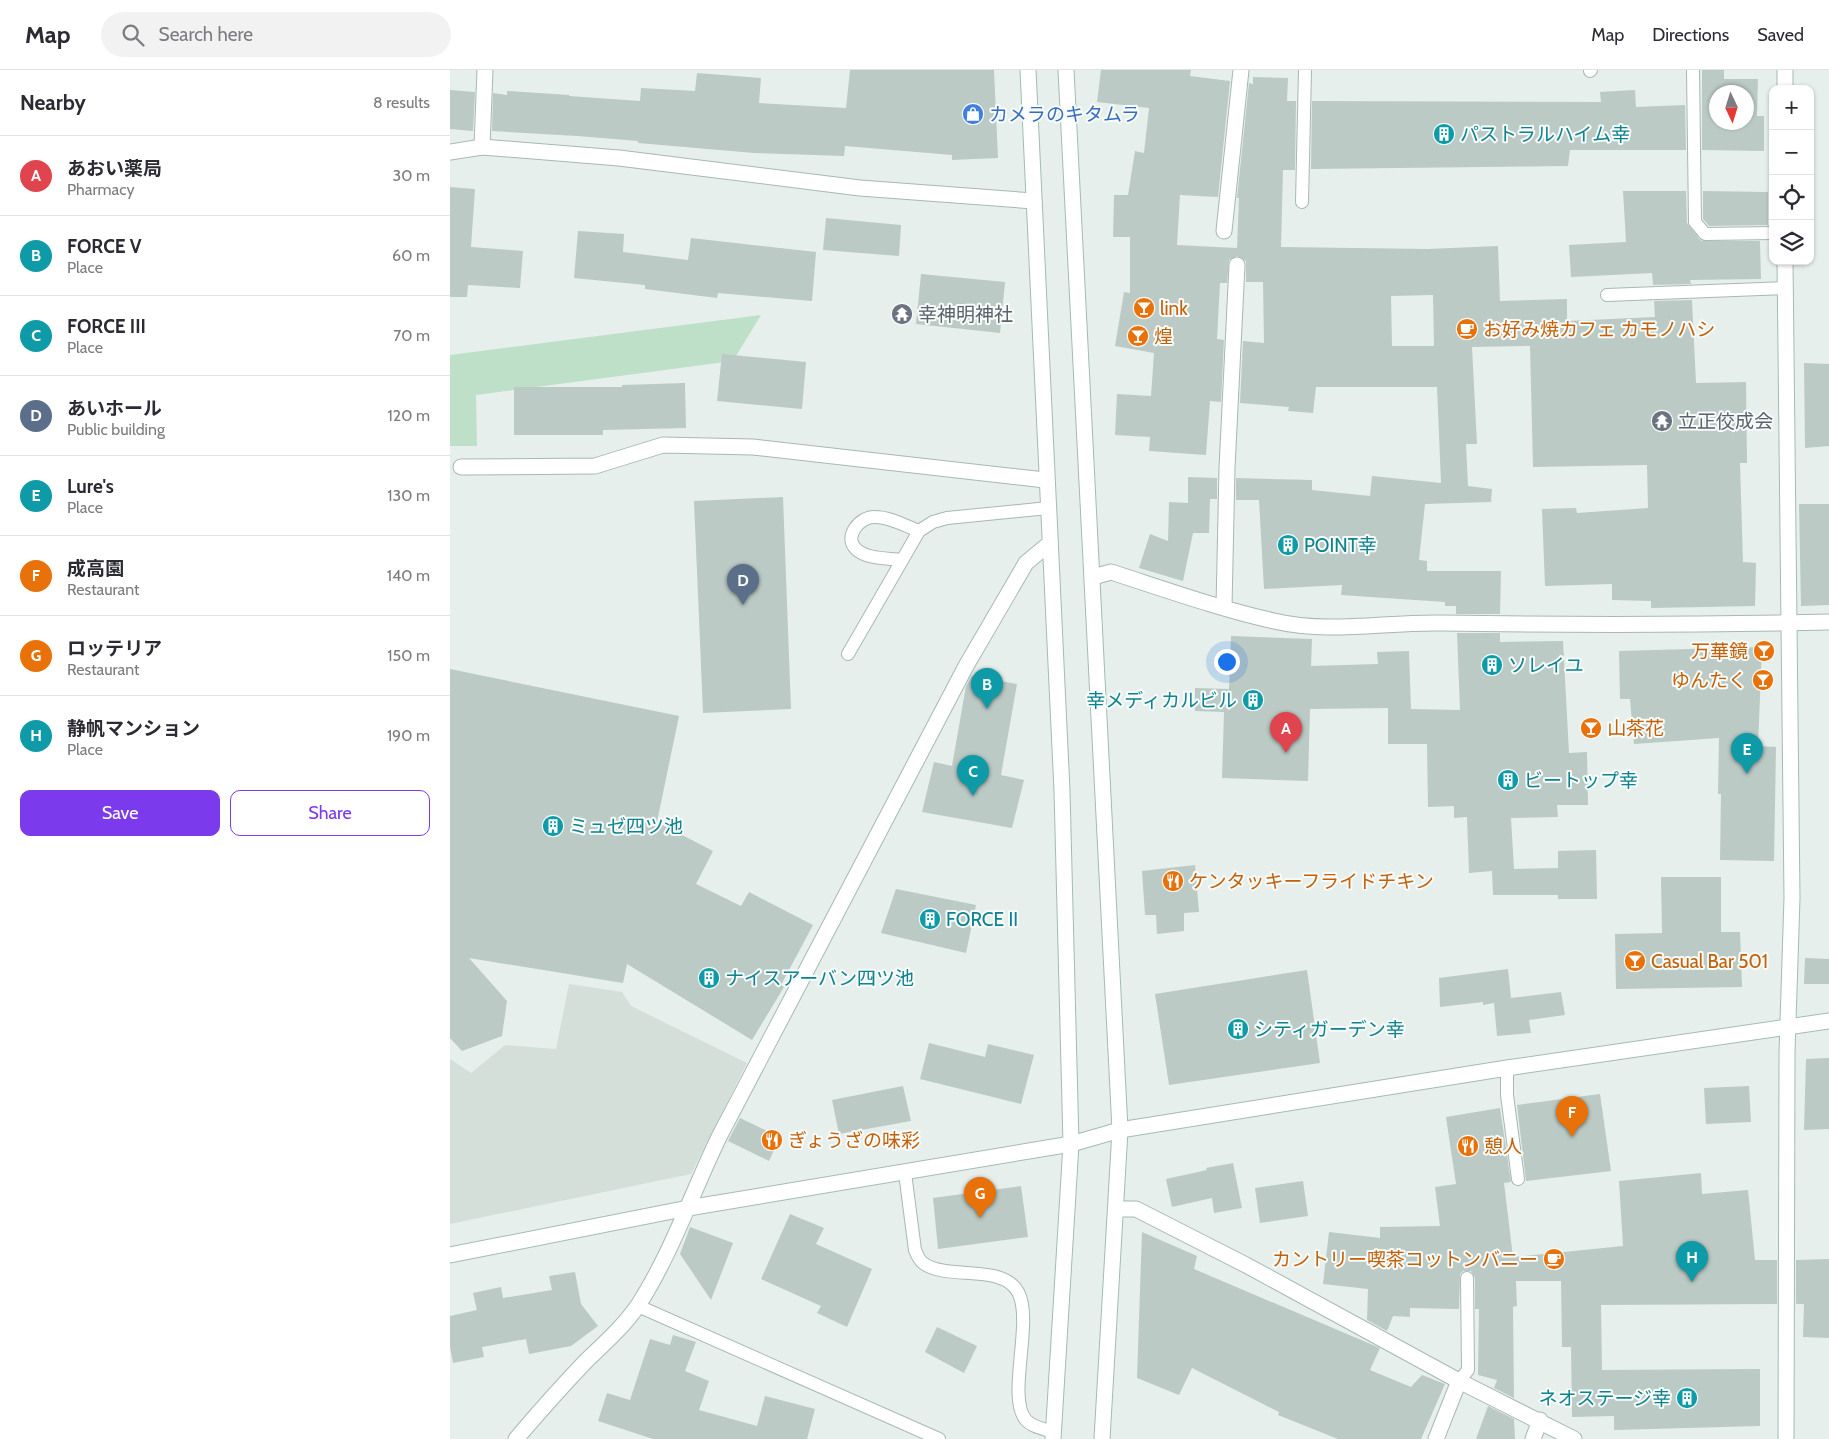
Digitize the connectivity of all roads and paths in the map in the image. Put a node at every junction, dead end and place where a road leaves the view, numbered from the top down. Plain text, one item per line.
1 (485, 70) edge
2 (1028, 70) edge
3 (1066, 70) edge
4 (1241, 70) edge
5 (1305, 70) edge
6 (1693, 70) edge
7 (1785, 70) edge
8 (1785, 85) edge
9 (482, 148) junction
10 (450, 152) edge
11 (1034, 201) junction
12 (1302, 202) dead end
13 (1224, 231) dead end
14 (1769, 233) edge
15 (1237, 265) dead end
16 (1785, 265) edge
17 (1786, 288) junction
18 (1607, 294) dead end
19 (461, 467) dead end
20 (1045, 480) junction
21 (1048, 508) junction
22 (920, 531) junction
23 (1050, 543) junction
24 (901, 560) junction
25 (1093, 577) junction
26 (1224, 607) junction
27 (1829, 622) edge
28 (1788, 623) junction
29 (848, 654) dead end
30 (1829, 1020) edge
31 (1789, 1026) junction
32 (1506, 1068) junction
33 (1120, 1130) junction
34 (1071, 1144) junction
35 (905, 1173) junction
36 (1518, 1179) dead end
37 (688, 1208) junction
38 (1116, 1209) junction
39 (450, 1255) edge
40 (1467, 1278) dead end
41 (638, 1306) junction
42 (1459, 1381) junction
43 (1540, 1420) junction
44 (1053, 1435) edge
45 (516, 1439) edge
46 (939, 1439) edge
47 (1102, 1439) edge
48 (1436, 1439) edge
49 (1532, 1439) edge
50 (1574, 1439) edge
51 (1786, 1439) edge

1 - 9 street
2 - 11 street
3 - 25 street
4 - 13 street
5 - 12 lane
6 - 14 lane
7 - 8 street
9 - 10 street
9 - 11 street
11 - 20 street
15 - 26 street
16 - 17 street
17 - 18 lane
17 - 28 street
19 - 20 street
20 - 21 street
21 - 22 lane
21 - 23 street
22 - 24 lane
22 - 24 lane
23 - 34 street
23 - 37 street
24 - 29 lane
25 - 26 street
25 - 33 street
26 - 28 street
27 - 28 street
28 - 31 street
30 - 31 street
31 - 32 street
31 - 51 street
32 - 33 street
32 - 36 lane
33 - 34 street
33 - 38 street
34 - 35 street
34 - 44 street
35 - 37 street
35 - 44 lane
37 - 39 street
37 - 41 street
38 - 42 street
38 - 47 street
40 - 42 lane
41 - 45 street
41 - 46 lane
42 - 43 street
42 - 48 street
43 - 49 street
43 - 50 street

